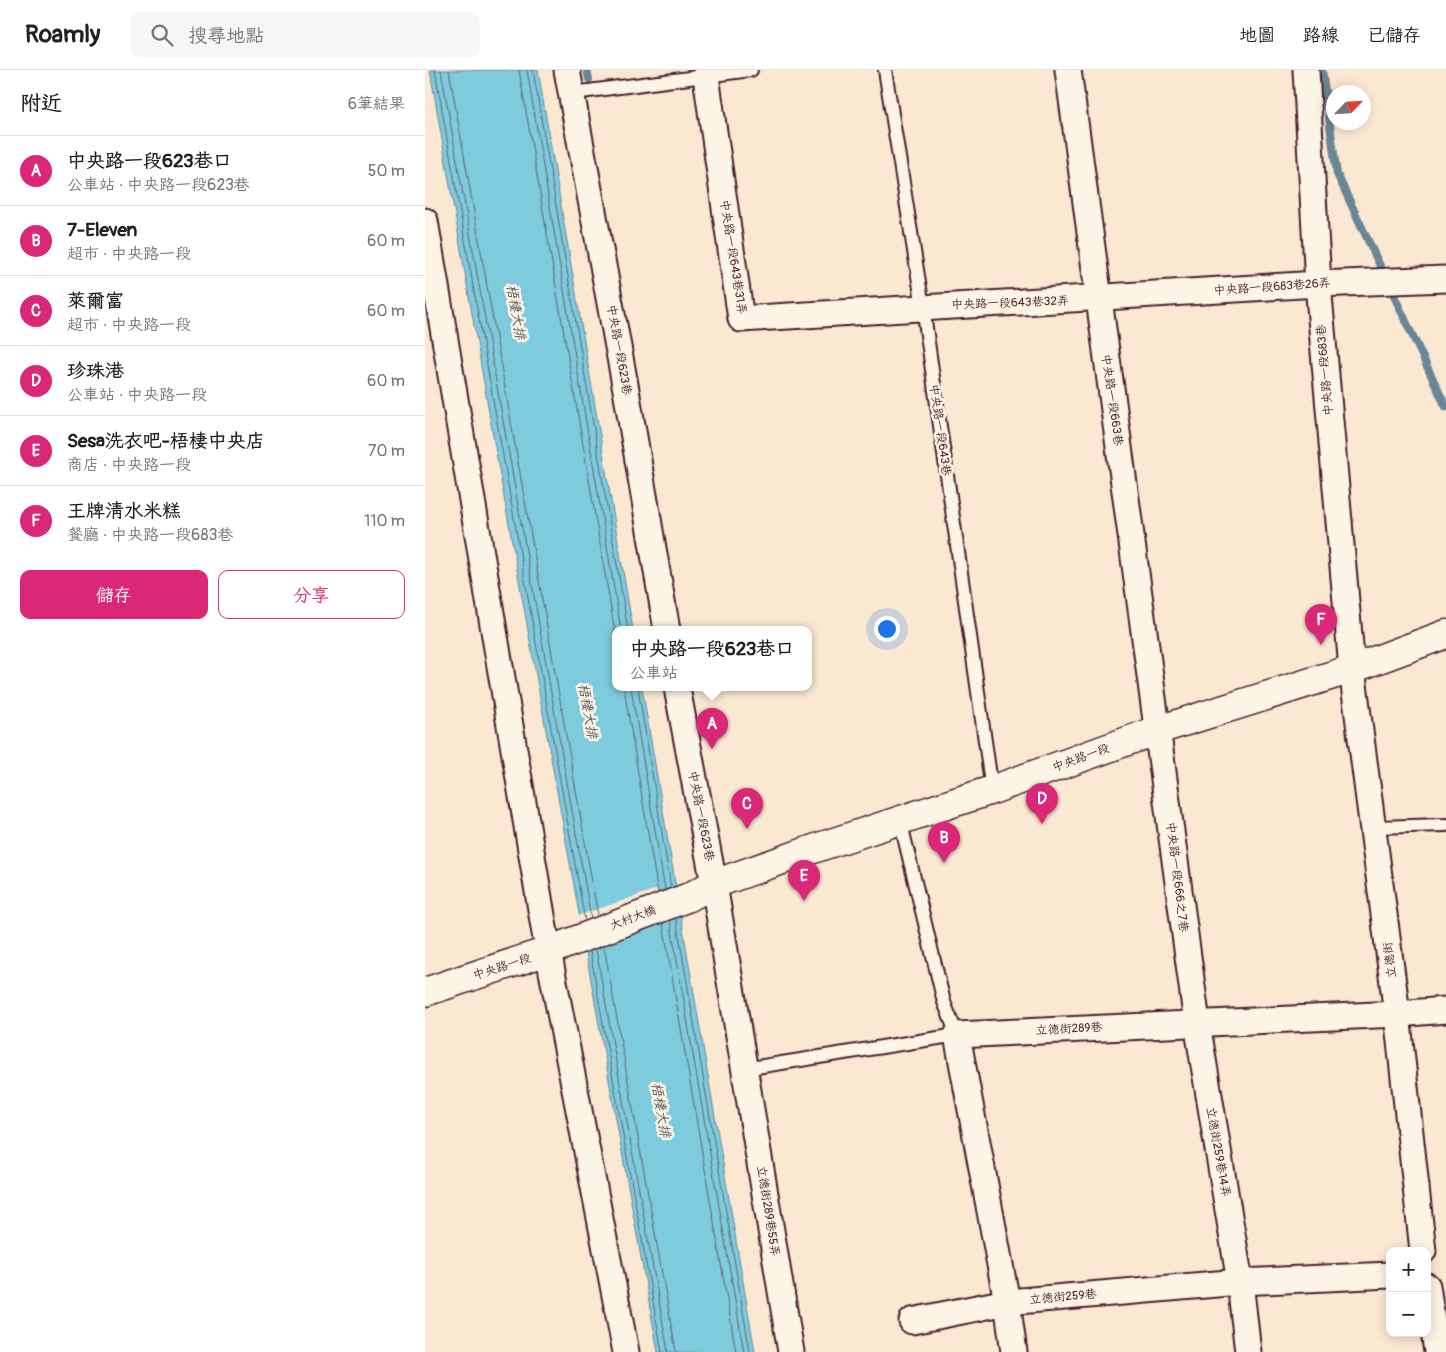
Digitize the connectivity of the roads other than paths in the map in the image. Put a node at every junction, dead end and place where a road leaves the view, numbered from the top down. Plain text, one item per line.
1 (751, 70) edge
2 (885, 70) edge
3 (1068, 70) edge
4 (1306, 70) edge
5 (706, 76) junction
6 (570, 81) edge
7 (425, 221) edge
8 (1446, 279) edge
9 (1318, 284) junction
10 (1098, 299) junction
11 (923, 306) junction
12 (666, 626) edge
13 (1446, 634) edge
14 (1352, 669) junction
15 (678, 691) edge
16 (1158, 730) junction
17 (992, 790) junction
18 (900, 820) junction
19 (1446, 825) edge
20 (1374, 827) junction
21 (714, 884) junction
22 (689, 896) joint
23 (577, 940) joint
24 (548, 951) junction
25 (425, 992) edge
26 (1446, 1010) edge
27 (1397, 1014) junction
28 (1197, 1023) junction
29 (957, 1035) junction
30 (744, 1069) junction
31 (1423, 1247) edge
32 (1386, 1276) edge
33 (1240, 1282) junction
34 (1428, 1292) edge
35 (1007, 1302) junction
36 (912, 1320) dead end
37 (626, 1352) edge
38 (791, 1352) edge
39 (1014, 1352) edge
40 (1248, 1352) edge
41 (1437, 1352) edge

1 - 5 lane
2 - 11 lane, 中央路一段643巷
3 - 10 street, 中央路一段663巷
4 - 9 street, 中央路一段683巷
5 - 6 lane
5 - 11 street, 中央路一段643巷31弄
6 - 12 street, 中央路一段623巷
7 - 24 street
8 - 9 street, 中央路一段683巷26弄
9 - 10 street, 中央路一段683巷26弄
9 - 14 street, 中央路一段683巷
10 - 11 street, 中央路一段643巷32弄
10 - 16 street, 中央路一段663巷
11 - 17 lane, 中央路一段643巷
13 - 14 street, 中央路一段
14 - 16 street, 中央路一段
14 - 20 street, 立德街
15 - 21 street, 中央路一段623巷
16 - 17 street, 中央路一段
16 - 28 street, 中央路一段666之7巷
17 - 18 street, 中央路一段
18 - 21 street, 中央路一段
18 - 29 lane
19 - 20 lane
20 - 27 street, 立德街
21 - 22 street, 中央路一段
21 - 30 street, 中央路一段623巷
22 - 23 street, 大村大橋
23 - 24 street, 中央路一段
24 - 25 street, 中央路一段
24 - 37 street
26 - 27 street, 立德街289巷
27 - 28 street, 立德街289巷
27 - 31 street, 立德街
28 - 29 street, 立德街289巷
28 - 33 street, 立德街259巷14弄
29 - 30 lane, 立德街289巷
29 - 35 street
30 - 38 street, 立德街289巷55弄
32 - 33 street, 立德街259巷
33 - 35 street, 立德街259巷
33 - 40 street, 立德街259巷14弄
34 - 41 street
35 - 36 street, 立德街259巷
35 - 39 street

